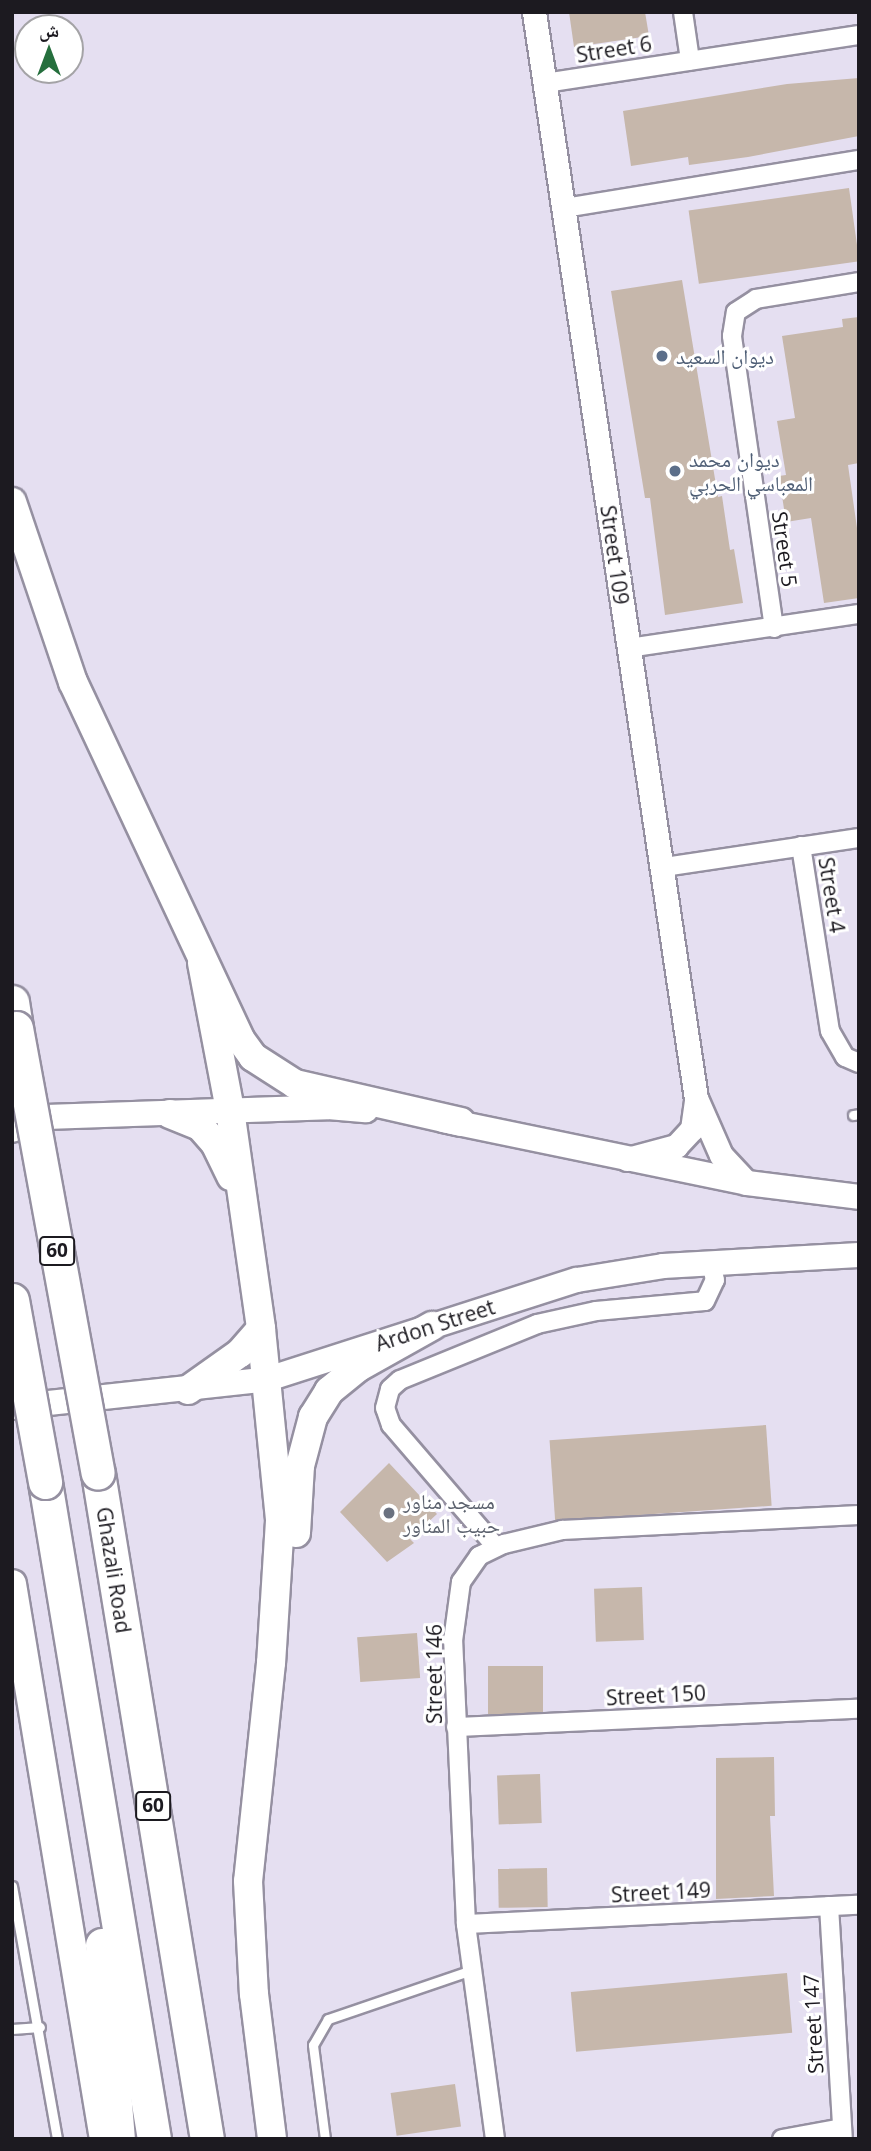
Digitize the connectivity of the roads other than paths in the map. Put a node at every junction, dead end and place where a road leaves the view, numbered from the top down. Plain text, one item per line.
1 (534, 12) edge
2 (683, 12) edge
3 (859, 35) edge
4 (690, 60) junction
5 (545, 83) junction
6 (859, 160) edge
7 (565, 208) junction
8 (859, 282) edge
9 (12, 502) edge
10 (859, 614) edge
11 (774, 628) junction
12 (628, 648) junction
13 (859, 838) edge
14 (801, 846) junction
15 (664, 867) junction
16 (202, 963) junction
17 (14, 1015) edge
18 (859, 1063) edge
19 (696, 1098) junction
20 (230, 1111) junction
21 (170, 1114) junction
22 (17, 1121) edge
23 (461, 1122) junction
24 (626, 1159) junction
25 (747, 1183) junction
26 (859, 1198) edge
27 (246, 1222) junction
28 (859, 1255) edge
29 (788, 1258) junction
30 (711, 1262) junction
31 (859, 1265) edge
32 (12, 1300) edge
33 (432, 1326) junction
34 (261, 1329) junction
35 (268, 1379) junction
36 (188, 1391) junction
37 (12, 1407) edge
38 (859, 1515) edge
39 (496, 1547) junction
40 (12, 1584) edge
41 (271, 1663) junction
42 (76, 1667) junction
43 (859, 1709) edge
44 (456, 1727) junction
45 (12, 1886) edge
46 (859, 1905) edge
47 (829, 1906) junction
48 (466, 1924) junction
49 (472, 1970) junction
50 (40, 2027) junction
51 (12, 2029) edge
52 (843, 2133) edge
53 (57, 2139) edge
54 (104, 2139) edge
55 (118, 2139) edge
56 (154, 2139) edge
57 (207, 2139) edge
58 (272, 2139) edge
59 (325, 2139) edge
60 (495, 2139) edge
61 (782, 2139) edge

1 - 5 street, Street 109
2 - 4 street
3 - 4 street, Street 6
4 - 5 street, Street 6
5 - 7 street, Street 109
6 - 7 street
7 - 12 street, Street 109
8 - 11 street, Street 5
9 - 16 main road
10 - 11 street
11 - 12 street
12 - 15 street, Street 109
13 - 14 street, Street 4
14 - 15 street, Street 4
14 - 18 street, Street 4
15 - 19 street, Street 109
16 - 20 main road
16 - 23 main road
17 - 57 highway, Ghazali Road / 60, bridge
19 - 24 street, Street 109
19 - 25 street, Street 109
20 - 21 main road
20 - 23 main road
20 - 27 main road
21 - 22 main road
21 - 27 main road
23 - 24 main road
24 - 25 main road
25 - 26 main road
27 - 34 main road
28 - 29 main road, Ardon Street
29 - 30 main road, Ardon Street
29 - 31 lane
30 - 33 main road, Ardon Street
30 - 39 street
32 - 42 highway, 60, bridge
33 - 35 main road, Ardon Street
33 - 41 main road
34 - 35 main road
34 - 36 main road
35 - 36 main road, Ardon Street
35 - 41 main road
36 - 37 main road, Ardon Street
38 - 39 street, Street 146
39 - 44 street, Street 146
40 - 54 main road
41 - 58 main road
42 - 55 highway
42 - 56 highway, 60
43 - 44 street, Street 150
44 - 48 street, Street 146
45 - 50 lane
46 - 47 street, Street 149
47 - 48 street, Street 149
47 - 52 street, Street 147
48 - 49 street, Street 146
49 - 59 lane
49 - 60 street, Street 146
50 - 51 lane
50 - 53 lane
52 - 61 street

